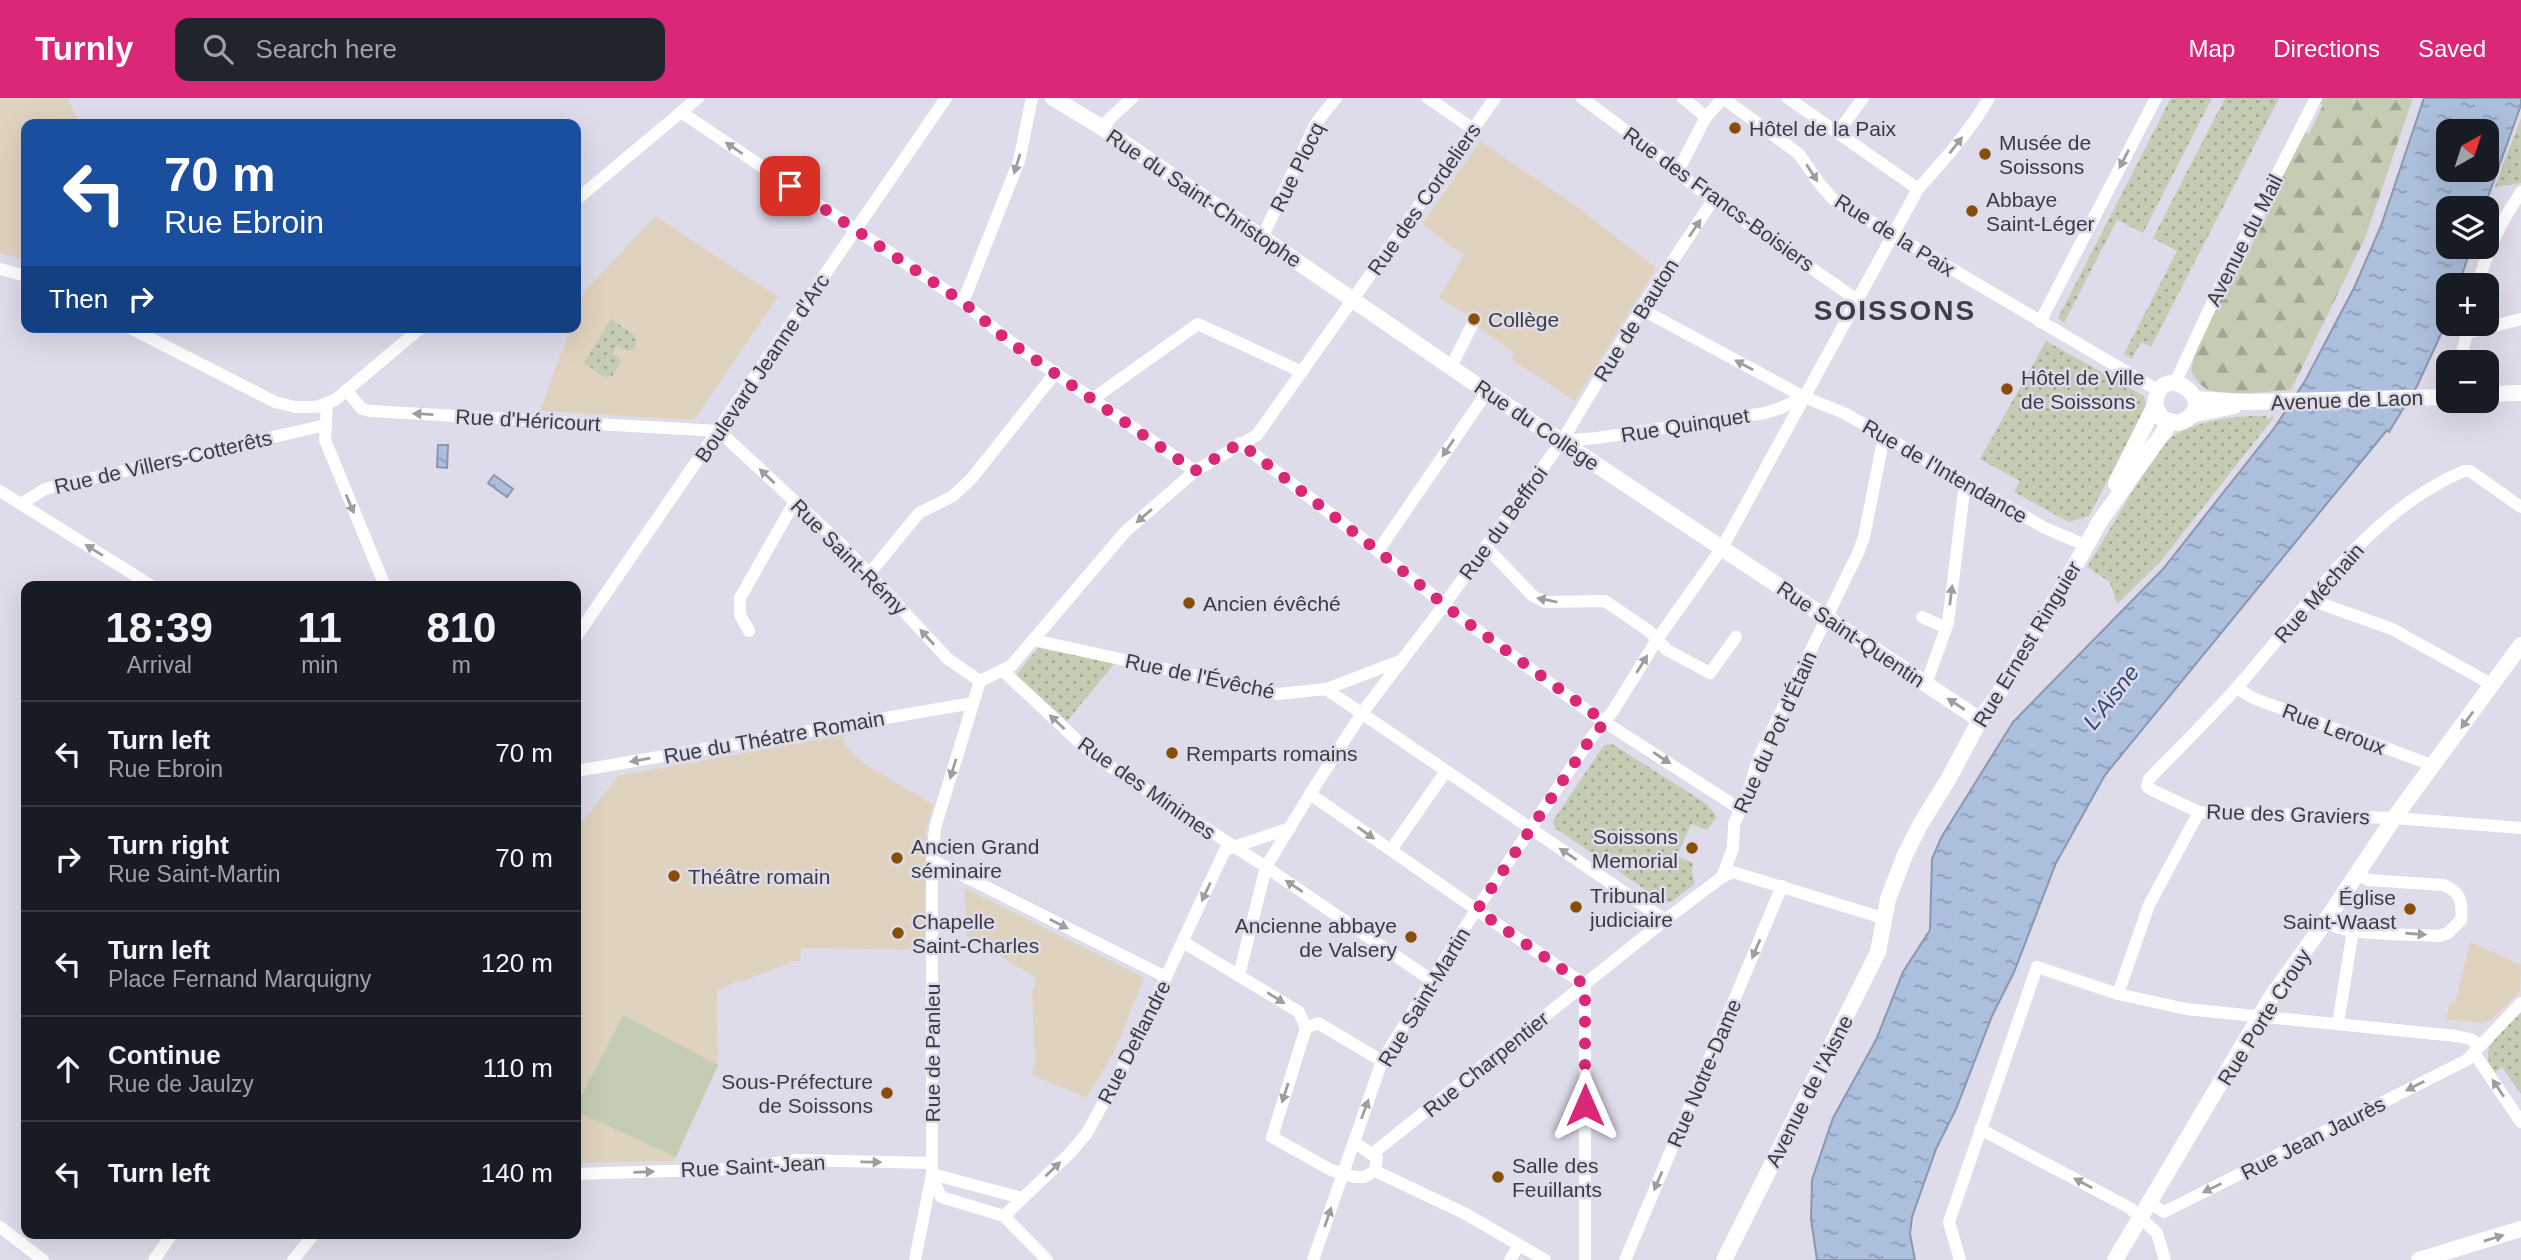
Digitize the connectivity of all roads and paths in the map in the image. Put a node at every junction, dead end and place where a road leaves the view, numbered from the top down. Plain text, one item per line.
1 (698, 98) edge
2 (946, 98) edge
3 (1032, 98) edge
4 (1053, 98) edge
5 (1132, 98) edge
6 (1336, 98) edge
7 (1428, 98) edge
8 (1495, 98) edge
9 (1582, 98) edge
10 (1683, 98) edge
11 (1723, 98) edge
12 (1788, 98) edge
13 (1863, 98) edge
14 (1989, 98) edge
15 (2156, 98) edge
16 (2316, 98) edge
17 (681, 112) junction
18 (1706, 117) junction
19 (1101, 127) junction
20 (1474, 129) junction
21 (1838, 132) junction
22 (1678, 171) junction
23 (1918, 189) junction
24 (2521, 192) edge
25 (581, 196) edge
26 (1713, 200) junction
27 (856, 230) junction
28 (1892, 235) junction
29 (1262, 238) junction
30 (0, 269) edge
31 (2481, 273) edge
32 (21, 275) edge
33 (1353, 300) junction
34 (1857, 300) junction
35 (963, 302) junction
36 (1641, 309) junction
37 (2521, 319) edge
38 (2040, 322) junction
39 (1473, 323) dead end
40 (2499, 323) edge
41 (140, 333) edge
42 (415, 333) edge
43 (1451, 368) junction
44 (1056, 372) junction
45 (1302, 372) junction
46 (2175, 383) junction
47 (346, 390) junction
48 (1487, 392) junction
49 (2521, 393) edge
50 (2499, 394) edge
51 (1804, 397) junction
52 (2436, 397) edge
53 (1094, 398) junction
54 (2157, 398) junction
55 (2195, 399) junction
56 (2247, 402) junction
57 (327, 404) junction
58 (304, 407) junction
59 (2191, 415) junction
60 (2170, 422) junction
61 (326, 425) junction
62 (309, 428) junction
63 (719, 431) junction
64 (1885, 436) junction
65 (325, 440) junction
66 (1562, 441) junction
67 (1240, 443) junction
68 (1195, 471) junction
69 (1965, 483) junction
70 (0, 491) edge
71 (795, 501) junction
72 (20, 503) junction
73 (2521, 507) edge
74 (2100, 521) junction
75 (2085, 545) junction
76 (1486, 547) junction
77 (1722, 548) junction
78 (1378, 551) junction
79 (869, 575) junction
80 (144, 581) edge
81 (383, 581) edge
82 (2311, 600) junction
83 (1444, 605) junction
84 (1826, 617) junction
85 (1922, 617) dead end
86 (1946, 628) junction
87 (581, 630) edge
88 (749, 631) dead end
89 (1736, 637) dead end
90 (1658, 638) junction
91 (1034, 640) junction
92 (2521, 645) edge
93 (1400, 661) junction
94 (1002, 670) junction
95 (980, 681) junction
96 (2493, 685) junction
97 (1929, 686) junction
98 (2237, 688) junction
99 (1326, 689) junction
100 (973, 703) junction
101 (1362, 713) junction
102 (1980, 720) junction
103 (1605, 722) junction
104 (2434, 766) junction
105 (581, 770) edge
106 (1446, 771) junction
107 (2147, 786) joint
108 (1310, 794) junction
109 (1740, 809) junction
110 (2200, 812) junction
111 (2394, 818) junction
112 (1290, 828) junction
113 (2521, 828) edge
114 (1531, 829) junction
115 (1232, 847) junction
116 (1733, 848) junction
117 (1391, 850) junction
118 (932, 860) junction
119 (1266, 867) junction
120 (1732, 874) junction
121 (2357, 874) junction
122 (1782, 886) junction
123 (1477, 910) junction
124 (1886, 919) junction
125 (1665, 920) junction
126 (2325, 922) junction
127 (2353, 930) junction
128 (1183, 942) junction
129 (1239, 975) junction
130 (1166, 977) junction
131 (1431, 980) junction
132 (1585, 985) junction
133 (2118, 994) junction
134 (2521, 1003) edge
135 (2262, 1015) junction
136 (2338, 1024) junction
137 (1306, 1028) junction
138 (2477, 1049) junction
139 (1382, 1061) junction
140 (2521, 1122) edge
141 (1980, 1129) junction
142 (1354, 1142) junction
143 (1372, 1154) junction
144 (931, 1169) junction
145 (1375, 1171) junction
146 (581, 1174) edge
147 (1344, 1174) junction
148 (941, 1197) junction
149 (1021, 1198) junction
150 (2157, 1208) junction
151 (925, 1209) junction
152 (1004, 1216) junction
153 (2141, 1219) junction
154 (0, 1227) edge
155 (2521, 1229) edge
156 (2157, 1233) junction
157 (168, 1239) edge
158 (310, 1239) edge
159 (1519, 1245) junction
160 (43, 1260) edge
161 (153, 1260) edge
162 (293, 1260) edge
163 (915, 1260) edge
164 (1046, 1260) edge
165 (1313, 1260) edge
166 (1510, 1260) edge
167 (1545, 1260) edge
168 (1585, 1260) edge
169 (1625, 1260) edge
170 (1724, 1260) edge
171 (1960, 1260) edge
172 (2115, 1260) edge
173 (2165, 1260) edge
174 (2419, 1260) edge

1 - 17 street
2 - 27 street, Boulevard Jeanne d'Arc
3 -> 35 street
4 - 19 main road, Rue du Saint-Christophe
5 - 19 street
6 - 29 street, Rue Plocq
7 - 20 street
8 - 20 street, Rue des Cordeliers
9 - 22 street, Rue des Francs-Boisiers
10 - 18 street
11 - 18 street
11 -> 28 street, Rue de la Paix
12 - 21 street
13 - 21 street
23 -> 14 street, Rue Saint-Martin
15 -> 38 street
16 - 46 street, Avenue du Mail
17 - 25 street
27 -> 17 street
18 - 22 street
19 - 29 main road, Rue du Saint-Christophe
20 - 33 street, Rue des Cordeliers
21 - 23 street
22 - 26 street, Rue des Francs-Boisiers
23 - 28 street, Rue Saint-Martin
24 - 31 street
26 - 34 street, Rue des Francs-Boisiers
36 -> 26 street, Rue de Bauton
27 - 35 street
27 - 63 street, Boulevard Jeanne d'Arc
28 - 34 street, Rue Saint-Martin
28 - 38 street, Rue de la Paix
29 - 33 main road, Rue du Saint-Christophe
30 - 32 street
33 - 43 main road, Rue du Collège
33 - 45 street, Rue des Cordeliers
34 - 51 street, Rue Saint-Martin
35 - 44 street
51 -> 36 street, Rue de l'Intendance
36 - 66 street, Rue de Bauton
37 - 40 street
38 - 54 street, Rue de la Paix
39 - 43 street
41 - 58 street
42 - 47 street
43 - 48 main road, Rue du Collège
44 - 53 street
44 - 79 street
45 - 53 street
45 - 67 street, Rue des Cordeliers
46 - 54 main road
46 - 55 main road
47 - 57 street
63 -> 47 street, Rue d'Héricourt
48 - 66 main road, Rue du Collège
48 -> 78 street
49 - 50 main road
51 - 64 street, Rue de l'Intendance
51 - 66 street, Rue Quinquet
51 - 77 street, Rue Saint-Martin
52 - 56 main road, Avenue de Laon
53 - 68 street
54 - 60 main road
54 - 74 main road
55 - 56 main road, Avenue de Laon
55 - 59 main road
56 - 59 main road, Avenue de Laon
57 - 58 street
57 - 61 street
58 - 62 street
59 - 60 main road
60 - 74 main road
61 - 62 street, Rue de Villers-Cotterêts
61 - 65 street
62 - 65 street
62 - 72 street, Rue de Villers-Cotterêts
71 -> 63 street, Rue Saint-Rémy
63 - 87 street, Boulevard Jeanne d'Arc
64 - 69 street, Rue de l'Intendance
64 - 84 street, Rue du Pot d'Étain
65 -> 81 street
66 - 76 street, Rue du Beffroi
66 - 77 main road, Rue du Collège
67 - 68 street, Rue des Cordeliers
67 - 78 street
68 -> 91 street, Rue des Cordeliers
69 - 75 street, Rue de l'Intendance
86 -> 69 street
70 - 72 street
71 - 79 street, Rue Saint-Rémy
71 - 88 street
80 -> 72 street
73 - 82 street, Rue Méchain
74 - 75 main road, Rue Ernest Ringuier
75 - 102 main road, Rue Ernest Ringuier
76 - 83 street, Rue du Beffroi
90 -> 76 street
77 - 84 main road, Rue Saint-Quentin
77 - 90 street, Rue Saint-Martin
78 - 83 street
95 -> 79 street, Rue Saint-Rémy
82 - 96 street
82 - 98 street, Rue Méchain
83 - 93 street, Rue du Beffroi
83 - 103 street
84 - 97 main road, Rue Saint-Quentin
84 - 109 street, Rue du Pot d'Étain
85 - 86 street
86 - 97 street
89 - 90 street
103 -> 90 street, Rue Saint-Martin
91 - 94 street, Rue des Cordeliers
91 - 99 street, Rue de l'Évêché
92 - 96 main road, Rue Porte Crouy
93 - 99 street, Rue de l'Évêché
93 - 101 street, Rue du Beffroi
94 - 95 street
115 -> 94 street, Rue des Minimes
95 - 100 street, Rue de Panleu
96 -> 104 main road, Rue Porte Crouy
102 -> 97 main road, Rue Saint-Quentin
98 - 104 street, Rue Leroux
98 - 107 street, Rue Méchain
99 - 101 street
100 -> 105 street, Rue du Théatre Romain
100 -> 118 street, Rue de Panleu
101 - 106 street
101 - 108 street, Rue du Beffroi
102 - 124 main road, Rue Ernest Ringuier
103 -> 109 street
103 - 114 street, Rue Saint-Martin
104 - 111 main road, Rue Porte Crouy
106 - 114 street
106 - 117 street
107 - 110 street, Rue des Graviers
108 - 112 street, Rue du Beffroi
108 -> 117 street
109 - 116 street, Rue du Pot d'Étain
110 - 111 street, Rue des Graviers
110 - 133 street
111 - 113 street, Rue des Graviers
111 - 121 main road, Rue Porte Crouy
112 - 115 street
112 - 119 street, Rue du Beffroi
114 - 123 street, Rue Saint-Martin
125 -> 114 street
115 - 119 street, Rue des Minimes
115 -> 128 street, Rue Deflandre
116 - 120 street
116 - 120 street, Rue du Pot d'Étain
117 - 123 street
118 -> 130 street
118 - 144 street, Rue de Panleu
119 - 129 street, Rue du Beffroi
131 -> 119 street, Rue des Minimes
120 - 122 street
120 - 125 street, Rue Charpentier
121 - 126 main road, Rue Porte Crouy
127 -> 121 street
122 - 124 street
122 -> 169 street, Rue Notre-Dame
123 - 131 street, Rue Saint-Martin
123 - 132 street
124 - 170 main road, Avenue de l'Aisne
125 - 132 street, Rue Charpentier
126 - 127 street
126 - 135 main road, Rue Porte Crouy
127 - 136 street
128 - 129 street
128 - 130 street, Rue Deflandre
129 -> 137 street
149 -> 130 street, Rue Deflandre
131 - 139 street, Rue Saint-Martin
132 - 143 street, Rue Charpentier
132 - 168 street
133 - 135 street
133 - 141 street
134 - 138 street, Rue Jean Jaurès
135 - 136 street
135 - 150 main road, Rue Porte Crouy
136 - 138 street
137 - 139 street
137 -> 147 street
140 -> 138 street
138 -> 150 street, Rue Jean Jaurès
142 -> 139 street, Rue Saint-Martin
153 -> 141 street
141 - 171 street
142 - 143 street
142 - 147 street, Rue Saint-Martin
143 - 145 street
146 -> 144 street, Rue Saint-Jean
144 - 148 street
144 - 149 street, Rue Saint-Jean
144 - 151 street
145 - 147 street
145 - 159 street
165 -> 147 street, Rue Saint-Martin
148 - 151 street
148 - 152 street
149 - 152 street, Rue Deflandre
150 - 153 main road, Rue Porte Crouy
150 - 156 street
151 - 163 street
152 - 164 street
153 - 156 street
153 - 172 main road, Rue Porte Crouy
154 - 160 street
174 -> 155 main road
156 - 173 street
157 - 161 street
158 - 162 street
159 - 166 street
159 - 167 street

